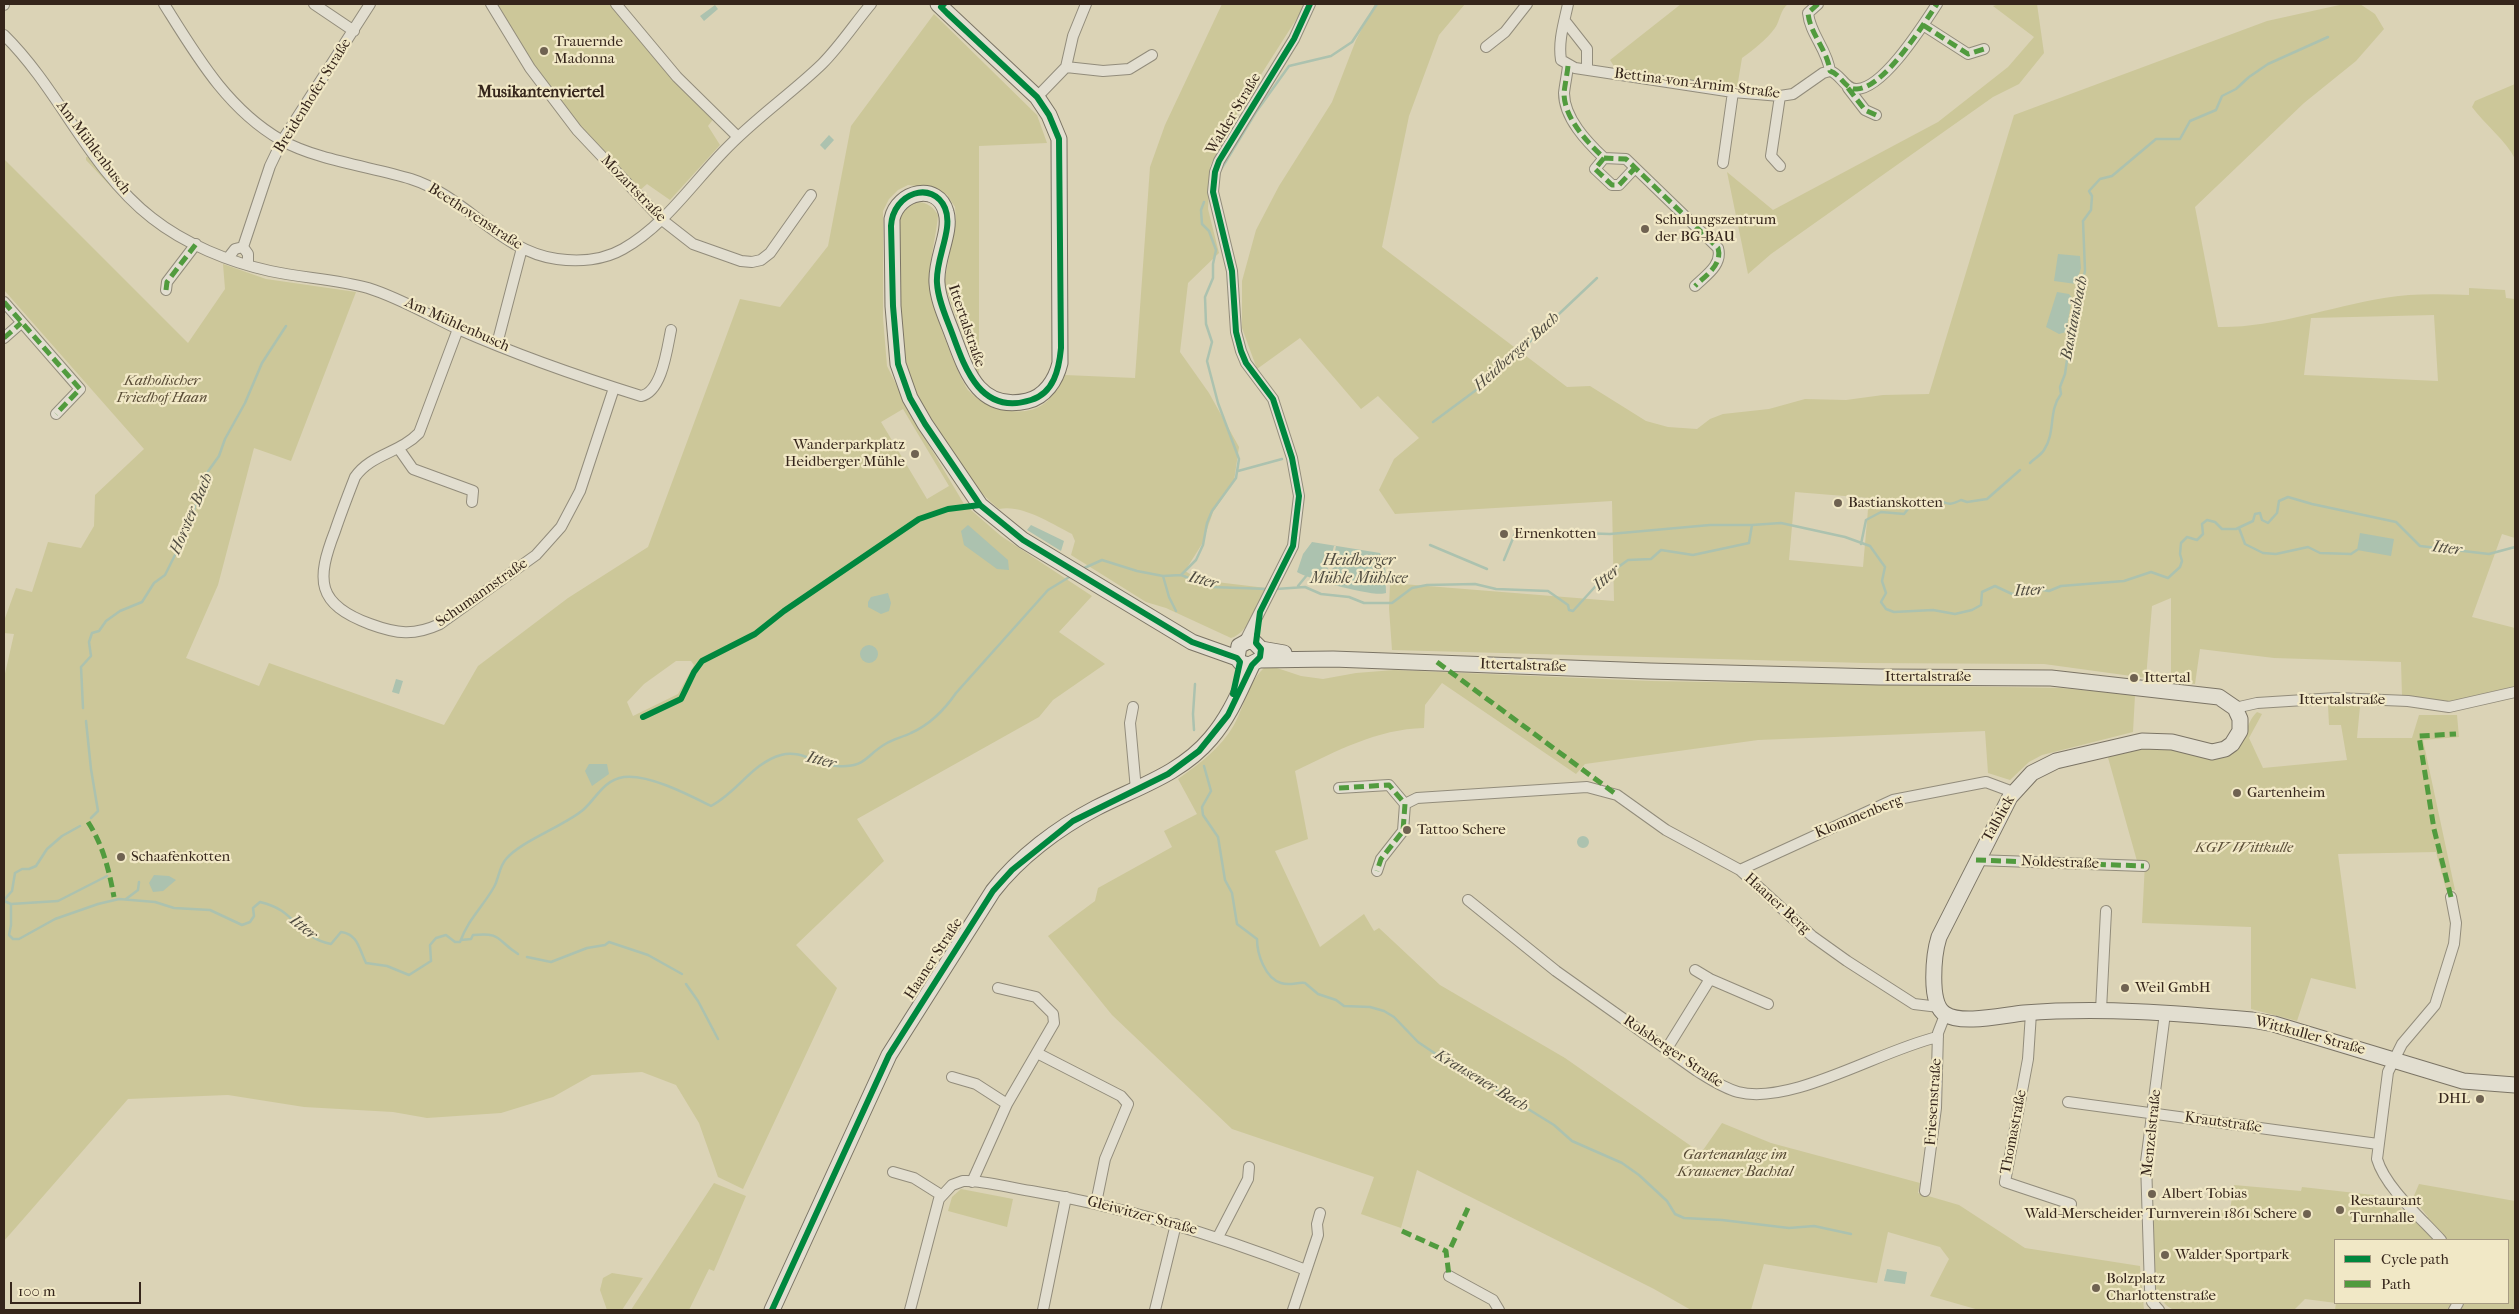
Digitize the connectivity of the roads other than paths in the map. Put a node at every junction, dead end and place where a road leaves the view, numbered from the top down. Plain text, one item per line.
1 (164, 4) edge
2 (314, 4) edge
3 (370, 4) edge
4 (491, 4) edge
5 (616, 4) edge
6 (871, 4) edge
7 (1086, 4) edge
8 (1310, 4) edge
9 (1527, 4) edge
10 (1568, 4) edge
11 (1818, 4) edge
12 (1937, 4) edge
13 (941, 5) edge
14 (1564, 21) junction
15 (1924, 24) junction
16 (354, 31) junction
17 (4, 35) edge
18 (1486, 47) dead end
19 (1984, 49) dead end
20 (1152, 55) dead end
21 (1568, 66) junction
22 (1066, 67) junction
23 (1587, 70) junction
24 (1830, 71) junction
25 (1848, 88) junction
26 (1733, 92) junction
27 (1780, 96) junction
28 (1038, 97) junction
29 (1876, 115) dead end
30 (738, 137) junction
31 (282, 141) junction
32 (1604, 158) junction
33 (1723, 163) dead end
34 (1780, 166) dead end
35 (1635, 168) junction
36 (811, 195) dead end
37 (662, 219) junction
38 (196, 244) junction
39 (242, 247) junction
40 (522, 248) junction
41 (228, 258) junction
42 (248, 265) junction
43 (1695, 286) dead end
44 (166, 290) dead end
45 (4, 302) edge
46 (21, 322) junction
47 (458, 328) junction
48 (671, 330) dead end
49 (4, 338) edge
50 (497, 344) junction
51 (614, 388) junction
52 (56, 414) dead end
53 (399, 449) junction
54 (472, 502) dead end
55 (1274, 584) joint
56 (1248, 653) junction
57 (2515, 692) edge
58 (1133, 707) dead end
59 (2235, 708) junction
60 (1339, 788) dead end
61 (1136, 790) junction
62 (2013, 792) junction
63 (1405, 804) junction
64 (1976, 860) junction
65 (2144, 866) dead end
66 (1377, 870) dead end
67 (1740, 870) junction
68 (2451, 897) dead end
69 (1468, 900) dead end
70 (2106, 911) dead end
71 (1696, 970) dead end
72 (1710, 979) junction
73 (998, 988) dead end
74 (1768, 1004) dead end
75 (2101, 1010) junction
76 (1942, 1011) junction
77 (2031, 1013) junction
78 (2165, 1013) junction
79 (1938, 1037) junction
80 (1666, 1050) junction
81 (1037, 1053) junction
82 (2394, 1059) junction
83 (952, 1077) dead end
84 (2515, 1085) edge
85 (2068, 1102) dead end
86 (1007, 1104) junction
87 (2153, 1113) junction
88 (2378, 1144) junction
89 (1249, 1167) dead end
90 (893, 1172) dead end
91 (972, 1182) junction
92 (1925, 1191) dead end
93 (941, 1195) junction
94 (1066, 1197) junction
95 (1096, 1203) junction
96 (2071, 1204) dead end
97 (1320, 1213) dead end
98 (1176, 1224) junction
99 (1218, 1237) junction
100 (2440, 1239) edge
101 (1306, 1270) junction
102 (1449, 1276) dead end
103 (772, 1310) edge
104 (910, 1310) edge
105 (1043, 1310) edge
106 (1155, 1310) edge
107 (1293, 1310) edge
108 (1499, 1310) edge
109 (2159, 1310) edge

1 - 31 street, Beethovenstraße
2 - 16 street
3 - 16 street, Breidenhofer Straße
4 - 37 street, Mozartstraße
5 - 30 street
6 - 30 street, Beethovenstraße
7 - 22 street
8 - 55 street, Walder Straße
9 - 18 street
10 - 14 street
11 - 24 street
12 - 15 street
13 - 28 main road, Ittertalstraße
14 - 21 street
14 - 23 street
15 - 19 street
15 - 25 street
16 - 31 street, Breidenhofer Straße
17 - 38 street, Am Mühlenbusch
20 - 22 street
21 - 23 street, Bettina-von-Arnim-Straße
21 - 32 street
22 - 28 street
23 - 26 street, Bettina-von-Arnim-Straße
24 - 25 street
24 - 27 street, Bettina-von-Arnim-Straße
25 - 29 street
26 - 27 street, Bettina-von-Arnim-Straße
26 - 33 street
27 - 34 street
28 - 56 main road, Ittertalstraße
30 - 37 street, Beethovenstraße
31 - 39 street, Breidenhofer Straße
31 - 40 street, Beethovenstraße
32 - 35 street
32 - 35 street
35 - 43 street
36 - 37 street, Mozartstraße
37 - 40 street, Beethovenstraße
38 - 41 street, Am Mühlenbusch
38 - 44 street
39 - 41 street
39 - 42 street
40 - 50 street
41 - 42 street, Am Mühlenbusch
42 - 47 street, Am Mühlenbusch
45 - 46 street
46 - 49 street
46 - 52 street
47 - 50 street, Am Mühlenbusch
47 - 53 street, Schumannstraße
48 - 51 street, Am Mühlenbusch
50 - 51 street, Am Mühlenbusch
51 - 53 street, Schumannstraße
53 - 54 street
55 - 56 street, Haaner Straße
56 - 59 main road, Ittertalstraße
56 - 61 main road, Haaner Straße
57 - 59 street, Ittertalstraße
58 - 61 street
59 - 62 main road, Talblick
60 - 63 street
61 - 103 main road, Haaner Straße
62 - 64 main road, Talblick
62 - 67 street, Klommenberg
63 - 66 street
63 - 67 street, Haaner Berg
64 - 65 street, Noldestraße
64 - 76 main road, Talblick
67 - 76 street, Haaner Berg
68 - 82 street
69 - 80 street, Rolsberger Straße
70 - 75 street
71 - 72 street
72 - 74 street
72 - 80 street
73 - 81 street
75 - 77 main road, Wittkuller Straße
75 - 78 main road, Wittkuller Straße
76 - 77 main road, Wittkuller Straße
76 - 79 street, Friesenstraße
77 - 96 street, Thomastraße
78 - 82 main road, Wittkuller Straße
78 - 87 street, Menzelstraße
79 - 80 street, Rolsberger Straße
79 - 92 street, Friesenstraße
81 - 86 street
81 - 95 street
82 - 84 main road, Wittkuller Straße
82 - 88 street
83 - 86 street
85 - 87 street, Krautstraße
86 - 91 street
87 - 88 street, Krautstraße
87 - 109 street, Menzelstraße
88 - 100 street
89 - 99 street
90 - 93 street
91 - 93 street
91 - 94 street, Gleiwitzer Straße
93 - 104 street
94 - 95 street, Gleiwitzer Straße
94 - 105 street
95 - 98 street, Gleiwitzer Straße
97 - 101 street
98 - 99 street, Gleiwitzer Straße
98 - 106 street
99 - 101 street, Gleiwitzer Straße
101 - 107 street
102 - 108 street

